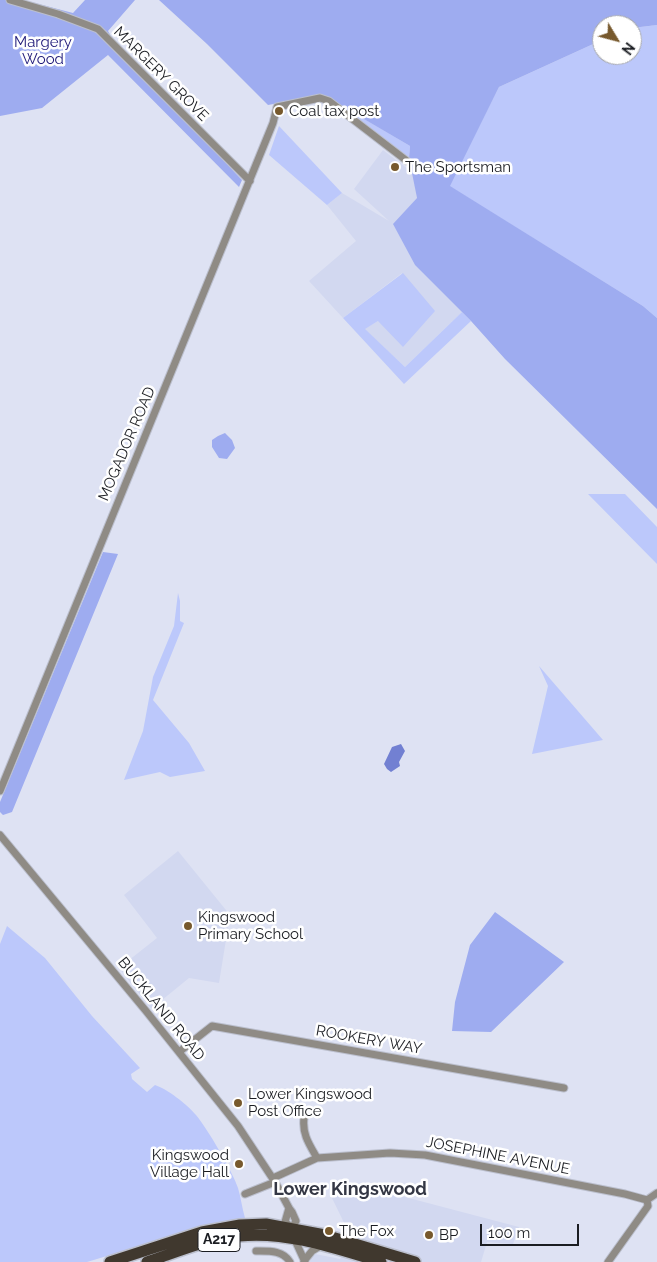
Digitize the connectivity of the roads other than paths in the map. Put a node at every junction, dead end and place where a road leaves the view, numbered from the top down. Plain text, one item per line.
1 (10, 0) edge
2 (407, 161) dead end
3 (250, 181) junction
4 (0, 791) edge
5 (0, 835) edge
6 (179, 1052) junction
7 (564, 1088) dead end
8 (304, 1118) dead end
9 (317, 1158) junction
10 (274, 1180) junction
11 (657, 1193) edge
12 (245, 1194) dead end
13 (647, 1200) junction
14 (293, 1233) junction
15 (322, 1245) junction
16 (256, 1251) dead end
17 (110, 1262) edge
18 (147, 1262) edge
19 (290, 1262) edge
20 (305, 1262) edge
21 (380, 1262) edge
22 (414, 1262) edge
23 (608, 1262) edge

1 - 3 street, MARGERY GROVE
2 - 3 street, MOGADOR ROAD
3 - 4 street, MOGADOR ROAD
5 - 6 street, BUCKLAND ROAD
6 - 7 street, ROOKERY WAY
6 - 10 street, BUCKLAND ROAD
8 - 9 street
9 - 10 street, JOSEPHINE AVENUE
9 - 13 street, JOSEPHINE AVENUE
10 - 12 street, JOSEPHINE AVENUE
10 - 14 street, BUCKLAND ROAD
11 - 13 street
13 - 23 street
14 - 15 highway, A217
14 - 17 highway, A217
14 - 18 highway, A217
14 - 20 street
14 - 22 highway, A217
15 - 20 street
15 - 21 highway, A217
16 - 19 street

